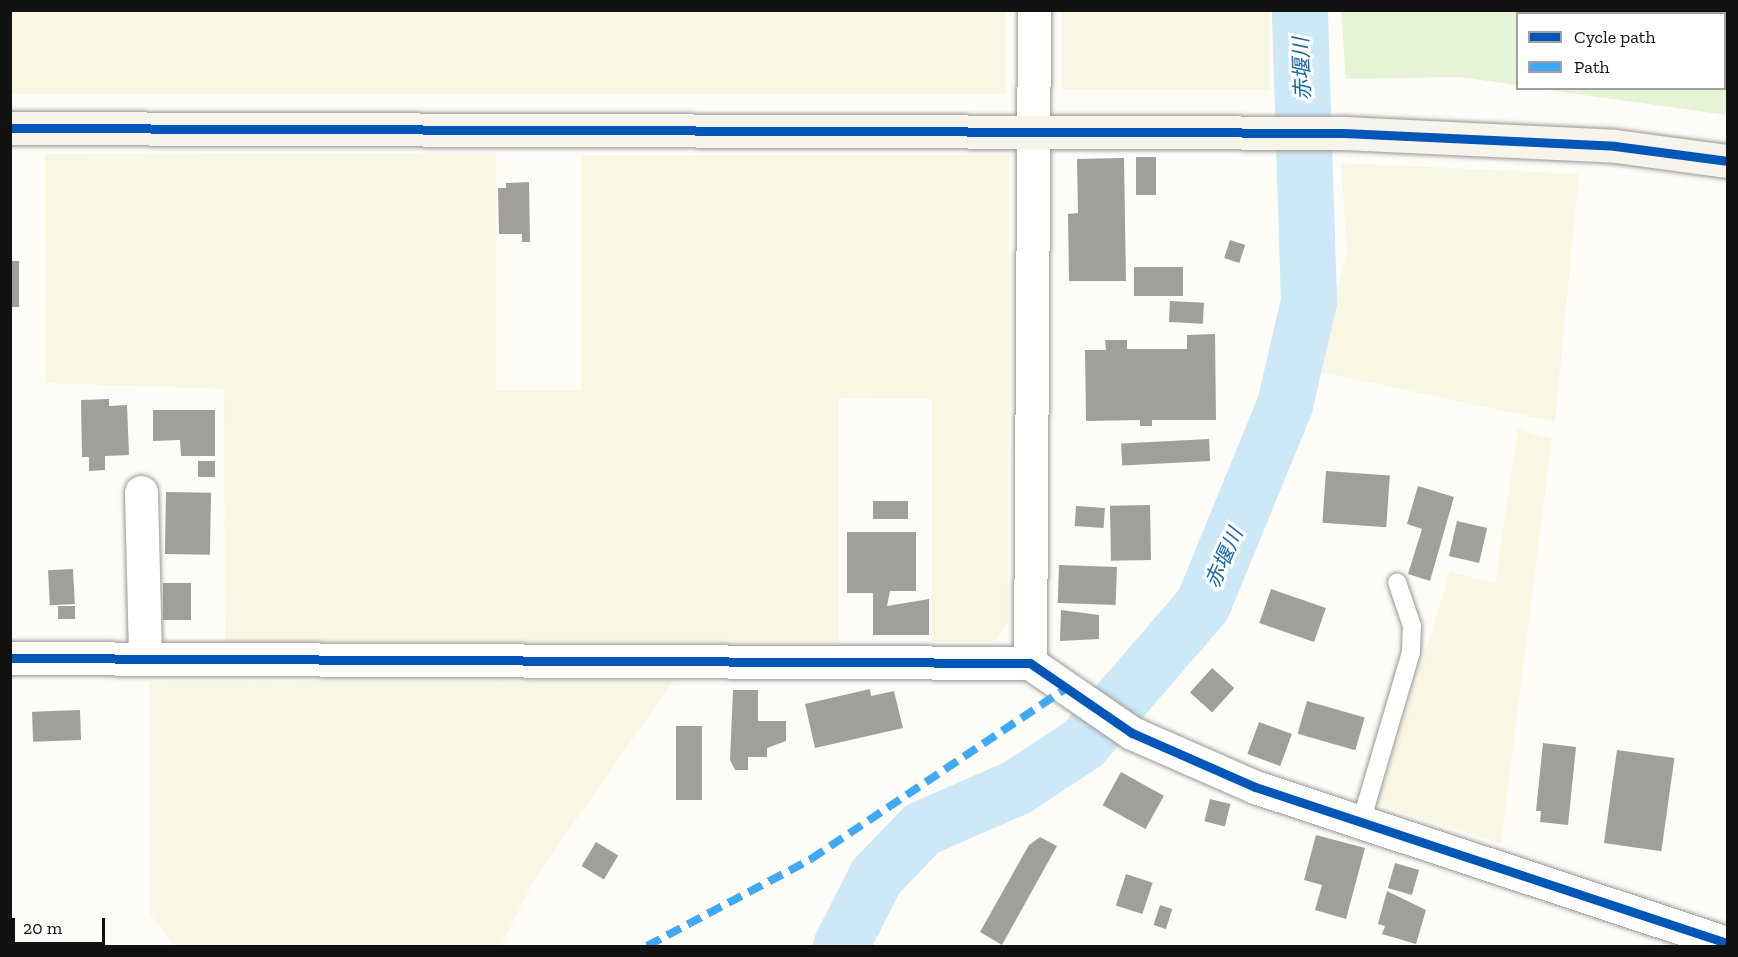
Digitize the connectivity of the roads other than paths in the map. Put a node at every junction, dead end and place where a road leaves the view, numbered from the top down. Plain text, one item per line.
1 (1034, 10) edge
2 (10, 128) edge
3 (1034, 131) junction
4 (1728, 161) edge
5 (141, 492) dead end
6 (1397, 582) dead end
7 (10, 658) edge
8 (145, 659) junction
9 (1030, 663) junction
10 (1361, 822) junction
11 (1728, 943) edge

1 - 3 street
2 - 3 street
3 - 4 street
3 - 9 street
5 - 8 street
6 - 10 lane
7 - 8 street
8 - 9 street
9 - 10 street
10 - 11 street

